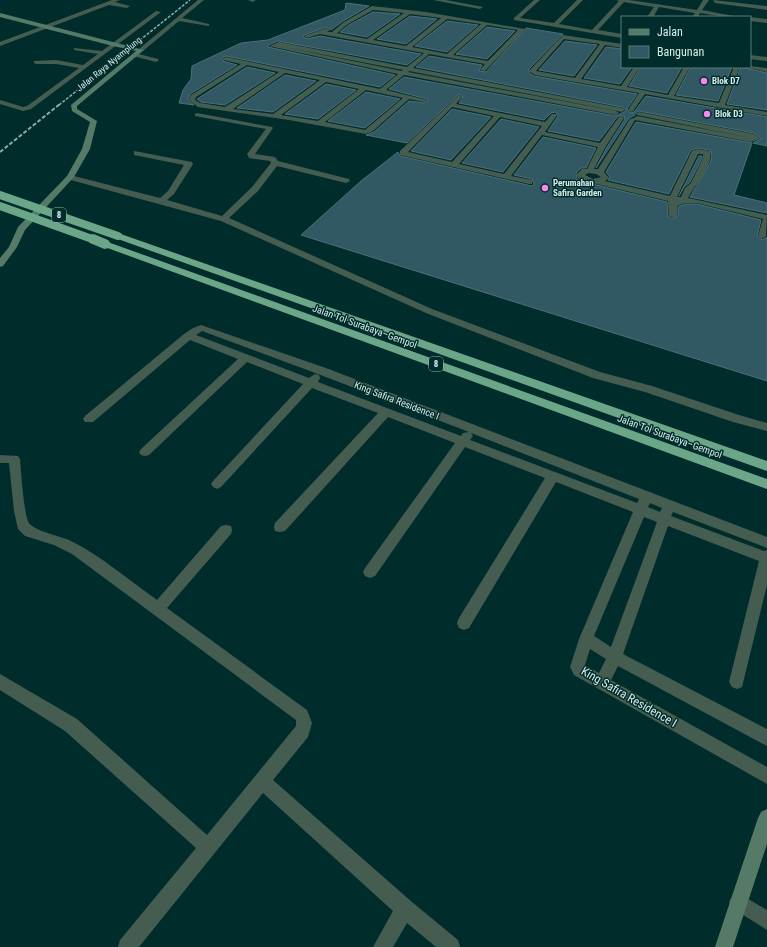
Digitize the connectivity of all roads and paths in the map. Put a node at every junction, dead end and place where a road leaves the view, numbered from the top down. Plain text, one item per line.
1 (116, 0) edge
2 (201, 0) edge
3 (436, 0) edge
4 (537, 0) edge
5 (580, 0) edge
6 (619, 0) edge
7 (623, 0) edge
8 (706, 0) edge
9 (715, 0) edge
10 (109, 3) junction
11 (127, 6) dead end
12 (658, 6) junction
13 (480, 7) dead end
14 (767, 7) edge
15 (699, 11) junction
16 (158, 12) dead end
17 (409, 12) junction
18 (0, 15) edge
19 (705, 15) edge
20 (651, 16) edge
21 (696, 16) edge
22 (720, 16) edge
23 (446, 17) junction
24 (179, 19) junction
25 (751, 19) edge
26 (767, 21) edge
27 (346, 23) junction
28 (486, 23) junction
29 (207, 25) dead end
30 (554, 26) junction
31 (47, 27) junction
32 (320, 32) junction
33 (593, 32) junction
34 (332, 35) junction
35 (307, 36) dead end
36 (621, 36) edge
37 (368, 41) junction
38 (604, 43) junction
39 (0, 44) edge
40 (115, 44) junction
41 (621, 46) edge
42 (407, 48) junction
43 (76, 49) dead end
44 (141, 50) junction
45 (428, 52) junction
46 (104, 53) junction
47 (135, 55) junction
48 (448, 56) junction
49 (751, 57) edge
50 (226, 59) dead end
51 (156, 60) dead end
52 (767, 60) edge
53 (36, 62) dead end
54 (489, 63) junction
55 (246, 64) junction
56 (85, 67) junction
57 (751, 67) edge
58 (410, 68) junction
59 (636, 68) edge
60 (686, 68) edge
61 (737, 68) edge
62 (483, 70) dead end
63 (767, 70) edge
64 (284, 71) junction
65 (404, 73) junction
66 (324, 80) junction
67 (577, 80) junction
68 (364, 88) junction
69 (623, 88) junction
70 (381, 91) junction
71 (643, 92) junction
72 (407, 97) junction
73 (459, 97) dead end
74 (670, 97) junction
75 (424, 100) dead end
76 (0, 102) edge
77 (451, 105) junction
78 (721, 106) junction
79 (226, 110) junction
80 (631, 110) junction
81 (620, 114) junction
82 (767, 114) edge
83 (197, 115) dead end
84 (498, 115) junction
85 (554, 115) dead end
86 (275, 116) junction
87 (636, 117) junction
88 (319, 124) junction
89 (547, 125) junction
90 (540, 133) junction
91 (602, 146) junction
92 (137, 153) dead end
93 (275, 163) junction
94 (454, 165) junction
95 (70, 177) junction
96 (506, 177) junction
97 (601, 177) junction
98 (346, 181) dead end
99 (528, 182) dead end
100 (0, 195) edge
101 (685, 198) junction
102 (674, 199) junction
103 (163, 202) junction
104 (0, 206) edge
105 (673, 216) dead end
106 (767, 218) edge
107 (224, 219) junction
108 (762, 236) dead end
109 (0, 264) edge
110 (188, 336) junction
111 (245, 358) junction
112 (322, 371) junction
113 (311, 383) junction
114 (386, 412) junction
115 (89, 419) dead end
116 (767, 427) edge
117 (472, 429) junction
118 (464, 442) junction
119 (145, 452) dead end
120 (4, 458) edge
121 (767, 466) edge
122 (553, 476) junction
123 (217, 484) dead end
124 (767, 484) edge
125 (647, 496) junction
126 (670, 505) junction
127 (642, 510) junction
128 (664, 519) junction
129 (280, 528) dead end
130 (226, 530) dead end
131 (767, 543) edge
132 (767, 557) edge
133 (370, 572) dead end
134 (157, 610) junction
135 (464, 623) dead end
136 (586, 639) junction
137 (615, 657) junction
138 (0, 681) edge
139 (602, 682) junction
140 (737, 682) dead end
141 (767, 738) edge
142 (767, 776) edge
143 (263, 782) junction
144 (767, 818) edge
145 (207, 848) junction
146 (738, 902) junction
147 (405, 909) junction
148 (767, 921) edge
149 (128, 947) edge
150 (382, 947) edge
151 (451, 947) edge
152 (724, 947) edge

1 - 10 street
2 - 24 street, Jalan Raya Nyamplung
3 - 13 street
4 - 30 street
5 - 30 street
6 - 7 street
7 - 12 street
7 - 33 street
8 - 9 street
8 - 15 street
9 - 14 street
9 - 19 street
10 - 11 street
10 - 31 street
12 - 15 street
12 - 20 street
15 - 19 street
15 - 21 street
16 - 40 street
17 - 23 street
17 - 27 street
17 - 37 street
18 - 31 street
19 - 22 street
23 - 28 street
23 - 42 street
24 - 29 street
24 - 44 street, Jalan Raya Nyamplung
25 - 26 street
27 - 32 street
27 - 34 street
28 - 48 street
28 - 54 street
30 - 33 street
31 - 39 street
31 - 40 street
32 - 34 street
32 - 35 street
33 - 36 street
34 - 37 street
37 - 42 street
38 - 41 street
38 - 67 street
38 - 67 street
40 - 44 street
40 - 46 street
42 - 45 street
43 - 46 street
44 - 47 street, Jalan Raya Nyamplung
45 - 48 street
45 - 58 street
46 - 56 street
47 - 51 street
47 - 95 street, Jalan Raya Nyamplung
48 - 54 street
49 - 52 street
50 - 55 street
53 - 56 street
54 - 62 street
55 - 64 street
55 - 79 street
56 - 76 street
57 - 63 street
58 - 65 street
58 - 65 street
58 - 81 street
59 - 69 street
60 - 74 street
61 - 78 street
64 - 66 street
64 - 79 street
65 - 70 street
65 - 81 street
66 - 68 street
66 - 86 street
67 - 69 street
68 - 70 street
68 - 88 street
69 - 71 street
70 - 72 street
71 - 74 street
71 - 80 street
72 - 75 street
72 - 88 street
73 - 77 street
74 - 78 street
77 - 84 street
77 - 94 street
78 - 82 street
79 - 86 street
80 - 81 street
80 - 87 street
81 - 87 street
81 - 91 street
83 - 93 street
84 - 89 street
84 - 94 street
85 - 89 street
86 - 88 street
87 - 87 street
87 - 97 street
89 - 90 street
90 - 91 street
90 - 96 street
91 - 97 street
92 - 103 street
93 - 98 street
93 - 107 street
94 - 96 street
95 - 103 street
95 - 109 street, Jalan Raya Nyamplung
96 - 99 street
97 - 102 street
100 - 121 highway, Jalan Tol Surabaya–Gempol / 8, bridge
101 - 102 street
101 - 102 street
101 - 102 street
101 - 106 street
102 - 105 street
103 - 107 street
104 - 124 highway, Jalan Tol Surabaya–Gempol / 8, bridge
106 - 108 street
107 - 116 street
110 - 111 street, King Safira Residence I
110 - 112 street, King Safira Residence I
110 - 115 street, King Safira Residence I
111 - 113 street, King Safira Residence I
111 - 119 street
112 - 113 street
112 - 117 street, King Safira Residence I
113 - 114 street, King Safira Residence I
113 - 123 street
114 - 118 street, King Safira Residence I
114 - 129 street, King Safira Residence I
117 - 118 street
117 - 125 street, King Safira Residence I
118 - 122 street, King Safira Residence I
118 - 133 street
120 - 134 street
122 - 127 street, King Safira Residence I
122 - 135 street
125 - 126 street, King Safira Residence I
125 - 127 street, King Safira Residence I
126 - 128 street
126 - 131 street, King Safira Residence I
127 - 128 street, King Safira Residence I
127 - 136 street, King Safira Residence I
128 - 132 street, King Safira Residence I
128 - 137 street
130 - 134 street
132 - 140 street, King Safira Residence I
134 - 143 street
136 - 137 street
136 - 139 street, King Safira Residence I
137 - 139 street
137 - 141 street
138 - 145 street
139 - 142 street, King Safira Residence I
143 - 145 street
143 - 147 street
144 - 146 street
145 - 149 street
146 - 148 street
146 - 152 street
147 - 150 street
147 - 151 street

